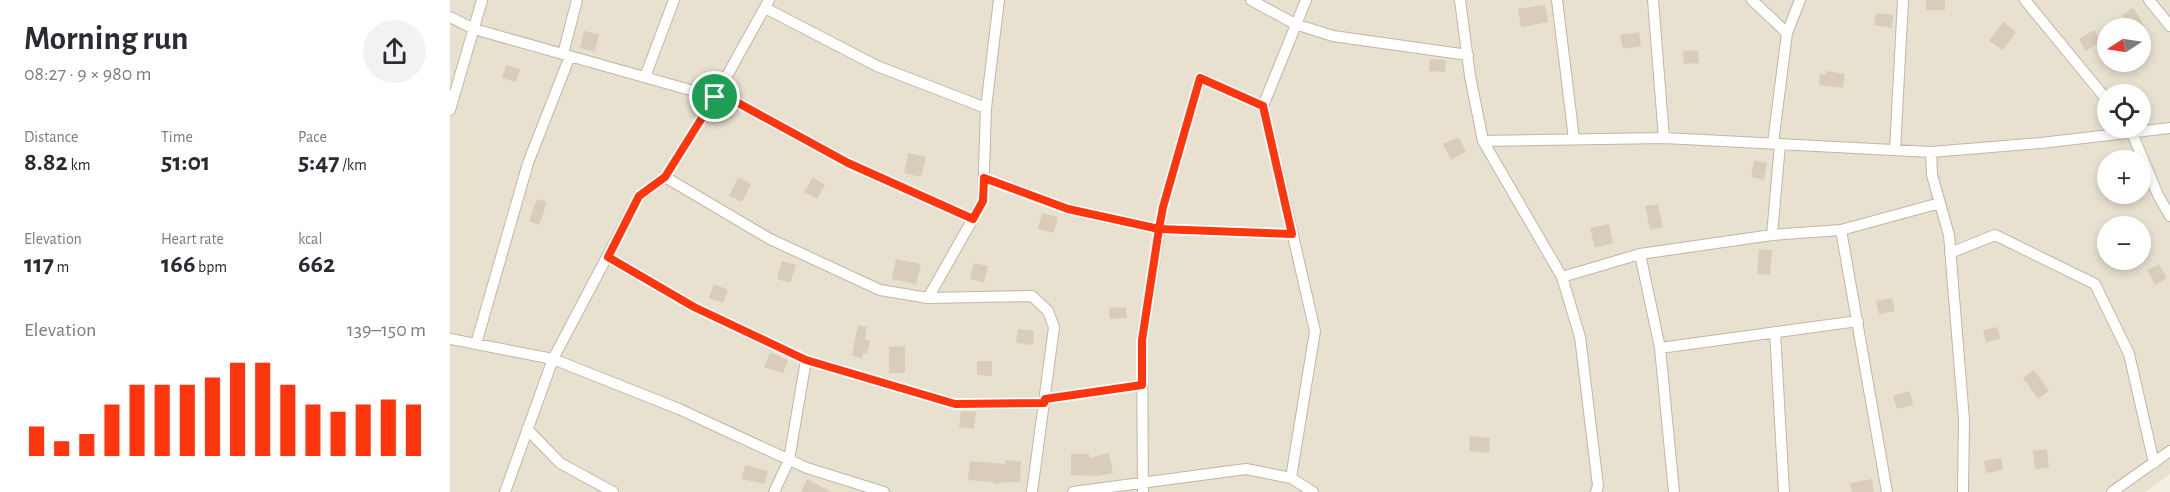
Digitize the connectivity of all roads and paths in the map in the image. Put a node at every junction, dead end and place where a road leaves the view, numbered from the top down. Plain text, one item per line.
1 (482, 0) edge
2 (577, 0) edge
3 (674, 0) edge
4 (999, 0) edge
5 (1251, 0) edge
6 (1306, 0) edge
7 (1460, 0) edge
8 (1557, 0) edge
9 (1653, 0) edge
10 (1752, 0) edge
11 (1800, 0) edge
12 (1903, 0) edge
13 (2025, 0) edge
14 (2149, 0) edge
15 (767, 4) edge
16 (450, 17) edge
17 (1295, 24) junction
18 (2170, 26) edge
19 (474, 29) junction
20 (1787, 33) junction
21 (566, 55) junction
22 (1467, 55) junction
23 (645, 77) junction
24 (2097, 88) edge
25 (717, 95) junction
26 (1263, 106) junction
27 (986, 108) junction
28 (450, 110) edge
29 (2170, 128) edge
30 (2151, 129) edge
31 (2097, 135) edge
32 (1664, 138) junction
33 (2129, 138) edge
34 (1574, 139) junction
35 (1483, 141) junction
36 (1776, 143) junction
37 (1895, 150) junction
38 (1931, 152) junction
39 (665, 177) junction
40 (984, 178) junction
41 (1940, 203) junction
42 (2170, 216) edge
43 (973, 219) junction
44 (1159, 229) junction
45 (1842, 230) junction
46 (1292, 234) junction
47 (1772, 235) junction
48 (1950, 253) junction
49 (1640, 254) junction
50 (608, 257) junction
51 (1562, 277) junction
52 (928, 298) junction
53 (1858, 321) junction
54 (1775, 332) junction
55 (450, 339) edge
56 (476, 344) junction
57 (1660, 348) junction
58 (553, 359) junction
59 (806, 360) junction
60 (1142, 385) junction
61 (1044, 401) junction
62 (527, 429) junction
63 (2170, 451) edge
64 (789, 460) junction
65 (2154, 463) junction
66 (1291, 478) junction
67 (1143, 487) edge
68 (505, 492) edge
69 (613, 492) edge
70 (774, 492) edge
71 (884, 492) edge
72 (1032, 492) edge
73 (1073, 492) edge
74 (1313, 492) edge
75 (1596, 492) edge
76 (1674, 492) edge
77 (1784, 492) edge
78 (1887, 492) edge
79 (1962, 492) edge
80 (2112, 492) edge

1 - 19 street
2 - 21 street
3 - 23 street
4 - 27 street
5 - 17 street
6 - 17 street
7 - 22 street
8 - 34 street
9 - 32 street
10 - 20 street
11 - 20 street
12 - 37 street
13 - 24 street
14 - 18 street
15 - 25 street
15 - 27 street
16 - 19 street
17 - 22 street
17 - 26 street
19 - 21 street
19 - 28 street
20 - 36 street
21 - 23 street
21 - 56 street
22 - 35 street
23 - 25 street
25 - 39 street
25 - 43 street
26 - 44 street
26 - 46 street
27 - 40 street
29 - 30 street
31 - 38 street
32 - 34 street
32 - 36 street
33 - 42 street
34 - 35 street
35 - 51 street
36 - 37 street
36 - 47 street
37 - 38 street
38 - 41 street
39 - 50 street
39 - 52 street
40 - 43 street
40 - 44 street
41 - 45 street
41 - 48 street
43 - 52 street
44 - 46 street
44 - 60 street
45 - 47 street
45 - 53 street
46 - 66 street
47 - 49 street
48 - 65 street
48 - 79 street
49 - 51 street
49 - 57 street
50 - 58 street
50 - 59 street
51 - 75 street
52 - 61 street
53 - 54 street
53 - 78 street
54 - 57 street
54 - 77 street
55 - 56 street
56 - 58 street
57 - 76 street
58 - 62 street
58 - 64 street
59 - 61 street
59 - 64 street
60 - 61 street
60 - 67 street
61 - 72 street
62 - 68 street
62 - 69 street
63 - 65 street
64 - 70 street
64 - 71 street
65 - 80 street
66 - 67 street
66 - 74 street
67 - 73 street

